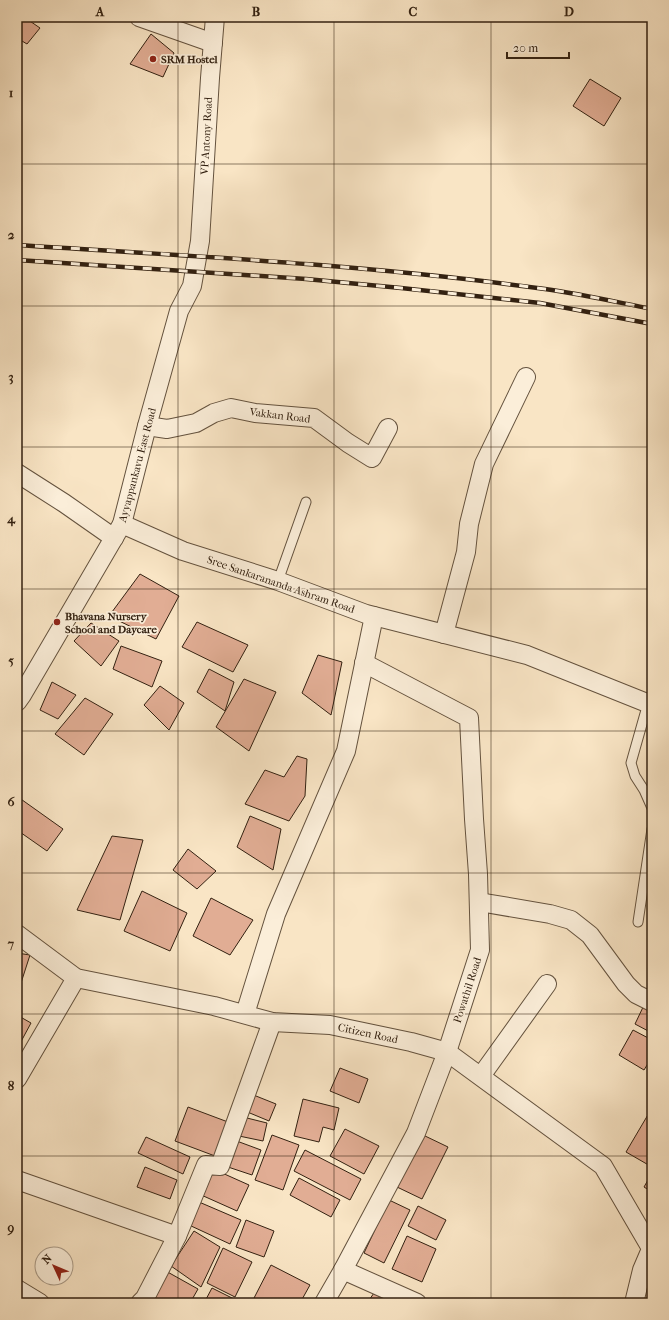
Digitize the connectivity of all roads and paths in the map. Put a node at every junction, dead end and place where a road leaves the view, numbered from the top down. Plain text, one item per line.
1 (139, 17) edge
2 (215, 17) edge
3 (212, 43) junction
4 (198, 256) joint
5 (526, 377) dead end
6 (147, 426) junction
7 (388, 428) dead end
8 (17, 473) edge
9 (306, 502) dead end
10 (118, 531) junction
11 (278, 581) junction
12 (374, 616) junction
13 (444, 634) junction
14 (364, 664) junction
15 (19, 696) edge
16 (650, 704) edge
17 (652, 808) edge
18 (652, 829) edge
19 (479, 902) junction
20 (638, 922) dead end
21 (17, 934) edge
22 (76, 978) junction
23 (547, 984) dead end
24 (652, 1002) edge
25 (245, 1014) junction
26 (272, 1022) junction
27 (447, 1052) junction
28 (481, 1076) junction
29 (17, 1080) edge
30 (17, 1180) edge
31 (176, 1236) junction
32 (651, 1250) edge
33 (343, 1270) junction
34 (17, 1289) edge
35 (40, 1303) edge
36 (140, 1303) edge
37 (324, 1303) edge
38 (417, 1303) edge
39 (634, 1303) edge

1 - 3 street
2 - 3 street, VP Antony Road
3 - 4 street, VP Antony Road
4 - 6 street, Ayyappankavu East Road
5 - 13 street
6 - 7 street, Vakkan Road
6 - 10 street, Ayyappankavu East Road
8 - 10 street, Sree Sankarananda Ashram Road
9 - 11 lane
10 - 11 street, Sree Sankarananda Ashram Road
10 - 15 street, Ayyappankavu East Road
11 - 12 street, Sree Sankarananda Ashram Road
12 - 13 street, Sree Sankarananda Ashram Road
12 - 14 street
13 - 16 street, Sree Sankarananda Ashram Road
14 - 19 street, Powathil Road
14 - 25 street
16 - 17 lane
18 - 20 lane
19 - 24 street
19 - 27 street, Powathil Road
21 - 22 street, Citizen Road
22 - 25 street, Citizen Road
22 - 29 street
23 - 28 street
25 - 26 street, Citizen Road
26 - 27 street, Citizen Road
26 - 31 street
27 - 28 street, Citizen Road
27 - 33 street, Powathil Road
28 - 32 street, Citizen Road
30 - 31 street
31 - 36 street
32 - 39 street
33 - 37 street, Powathil Road
33 - 38 street
34 - 35 street

